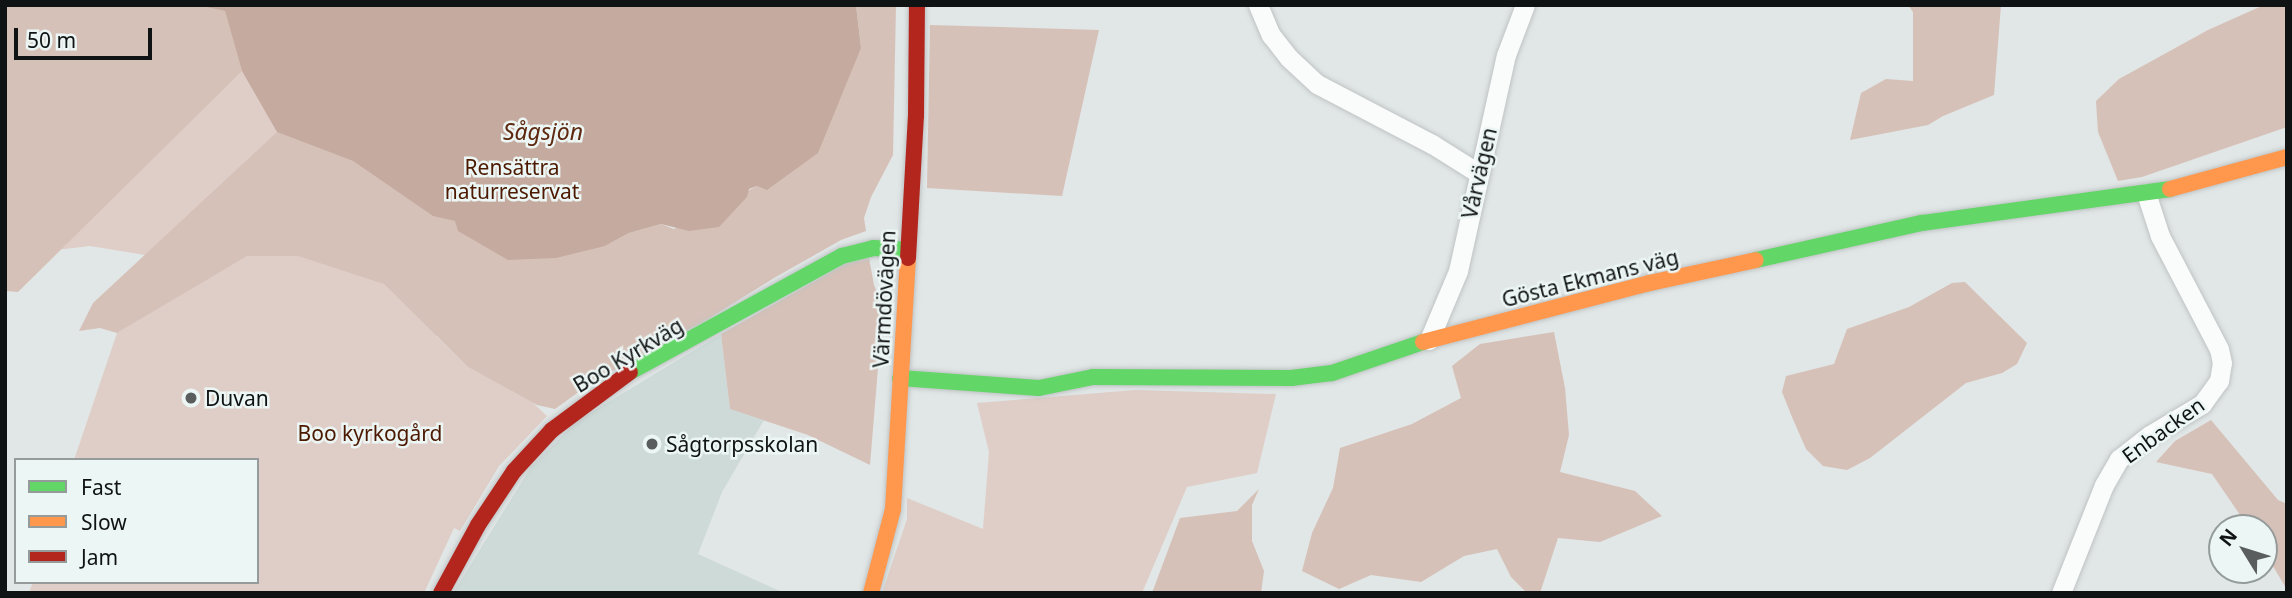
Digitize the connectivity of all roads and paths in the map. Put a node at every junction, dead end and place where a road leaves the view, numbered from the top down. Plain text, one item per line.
1 (917, 5) edge
2 (1258, 5) edge
3 (1525, 5) edge
4 (2287, 157) edge
5 (1478, 173) junction
6 (2146, 193) junction
7 (908, 250) junction
8 (1429, 340) junction
9 (900, 378) junction
10 (441, 593) edge
11 (871, 593) edge
12 (2062, 593) edge

1 - 7 street, Värmdövägen
2 - 5 street
3 - 5 street, Vårvägen
4 - 6 street, Gösta Ekmans väg
5 - 8 street, Vårvägen
6 - 8 street, Gösta Ekmans väg
6 - 12 street, Enbacken
7 - 9 street, Värmdövägen
7 - 10 street, Boo Kyrkväg
8 - 9 street, Gösta Ekmans väg
9 - 11 street, Värmdövägen

